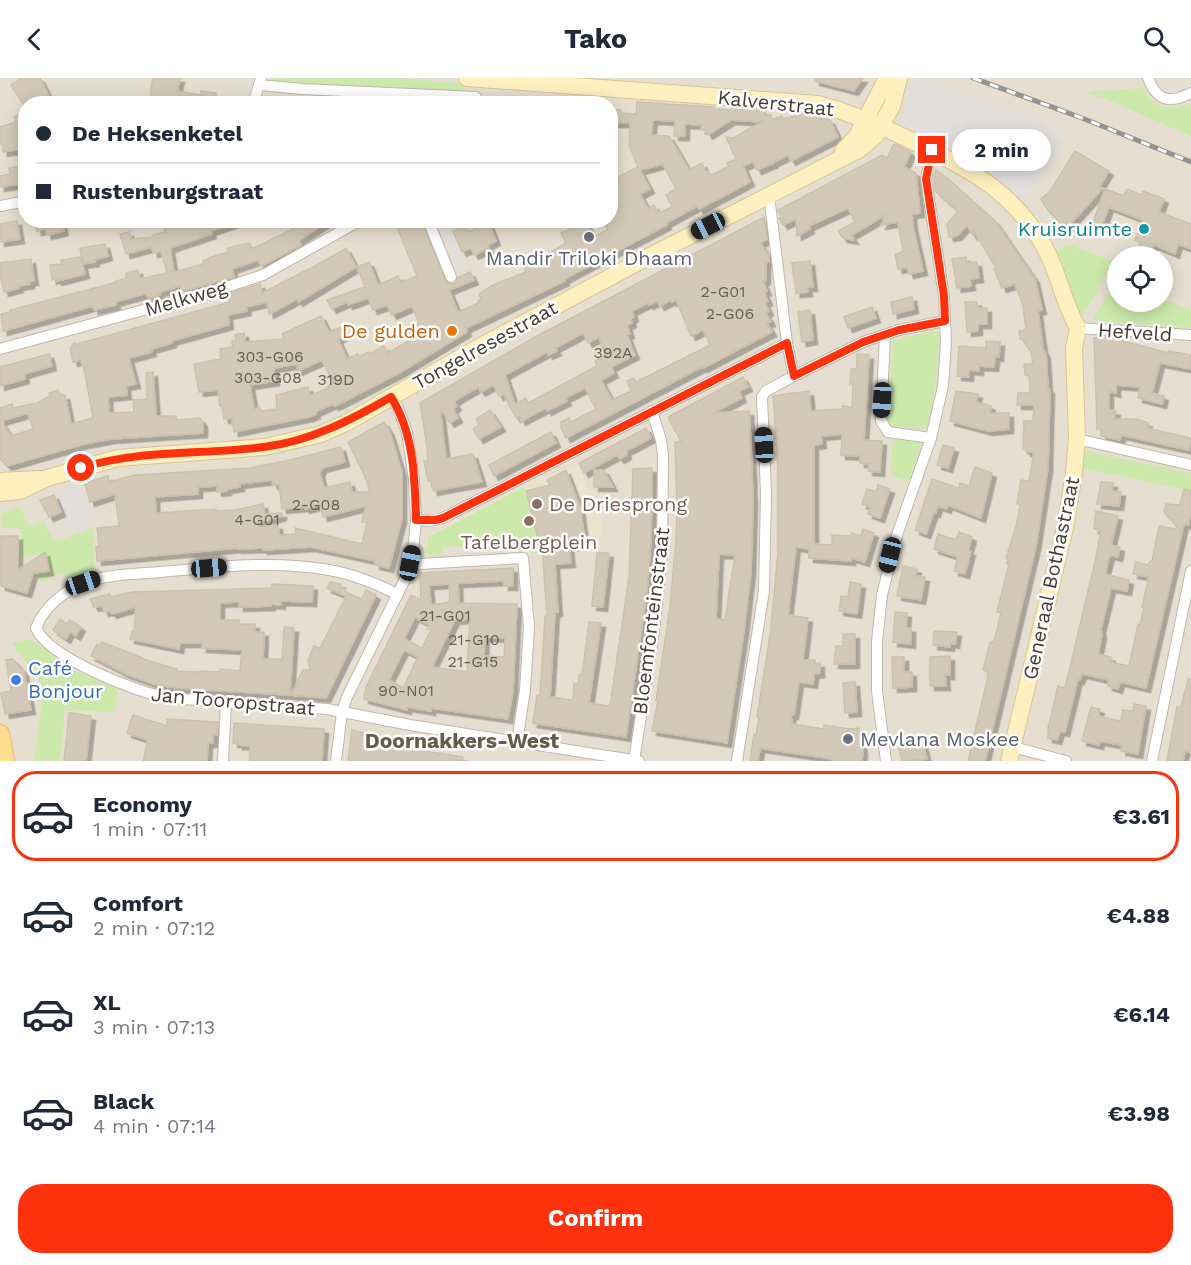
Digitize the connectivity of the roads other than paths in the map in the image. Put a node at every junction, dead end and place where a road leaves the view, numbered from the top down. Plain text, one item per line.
1 (887, 78) edge
2 (899, 78) edge
3 (1148, 78) edge
4 (472, 79) edge
5 (260, 81) edge
6 (1191, 93) edge
7 (255, 96) edge
8 (413, 96) edge
9 (475, 96) edge
10 (874, 122) junction
11 (932, 150) junction
12 (769, 195) junction
13 (18, 203) edge
14 (0, 206) edge
15 (347, 228) edge
16 (431, 228) edge
17 (451, 277) dead end
18 (945, 321) junction
19 (1078, 328) junction
20 (885, 334) junction
21 (1191, 335) edge
22 (787, 343) junction
23 (0, 349) edge
24 (794, 376) junction
25 (391, 397) junction
26 (652, 411) junction
27 (931, 438) junction
28 (1077, 439) junction
29 (1191, 465) edge
30 (47, 478) junction
31 (0, 481) edge
32 (0, 493) edge
33 (416, 520) junction
34 (410, 563) junction
35 (1191, 571) edge
36 (397, 594) junction
37 (226, 703) junction
38 (342, 712) junction
39 (0, 734) edge
40 (517, 742) junction
41 (1011, 754) edge
42 (581, 757) edge
43 (5, 761) edge
44 (223, 761) edge
45 (336, 761) edge
46 (634, 761) edge
47 (639, 761) edge
48 (737, 761) edge
49 (886, 761) edge
50 (1066, 761) edge
51 (1152, 761) edge

1 - 10 main road, Tongelresestraat
2 - 10 main road, Tongelresestraat
3 - 6 street
4 - 9 street
4 - 10 main road, Kalverstraat
5 - 7 street
5 - 8 street
10 - 11 main road
10 - 12 main road, Tongelresestraat
11 - 18 street
11 - 19 main road
12 - 22 street
12 - 25 main road, Tongelresestraat
13 - 14 street
15 - 23 street, Melkweg
16 - 17 street
18 - 20 street
18 - 27 street
19 - 21 street, Hefveld
19 - 28 main road, Generaal Bothastraat
20 - 24 street
20 - 27 street
22 - 24 street
22 - 26 street
24 - 48 street
25 - 30 main road, Tongelresestraat
25 - 33 street
26 - 33 street
26 - 46 street, Bloemfonteinstraat
27 - 49 street
28 - 29 street
28 - 41 main road, Generaal Bothastraat
30 - 31 main road, Tongelresestraat
30 - 32 main road, Tongelresestraat
33 - 34 street
34 - 36 street
34 - 40 street
35 - 51 street
36 - 37 street, Jan Tooropstraat
36 - 38 street
37 - 38 street, Jan Tooropstraat
37 - 44 street
38 - 40 street, Jan Tooropstraat
38 - 45 street
39 - 43 main road
40 - 42 street, Jan Tooropstraat
41 - 50 street
42 - 46 street, Jan Tooropstraat
46 - 47 street, Jan Tooropstraat

